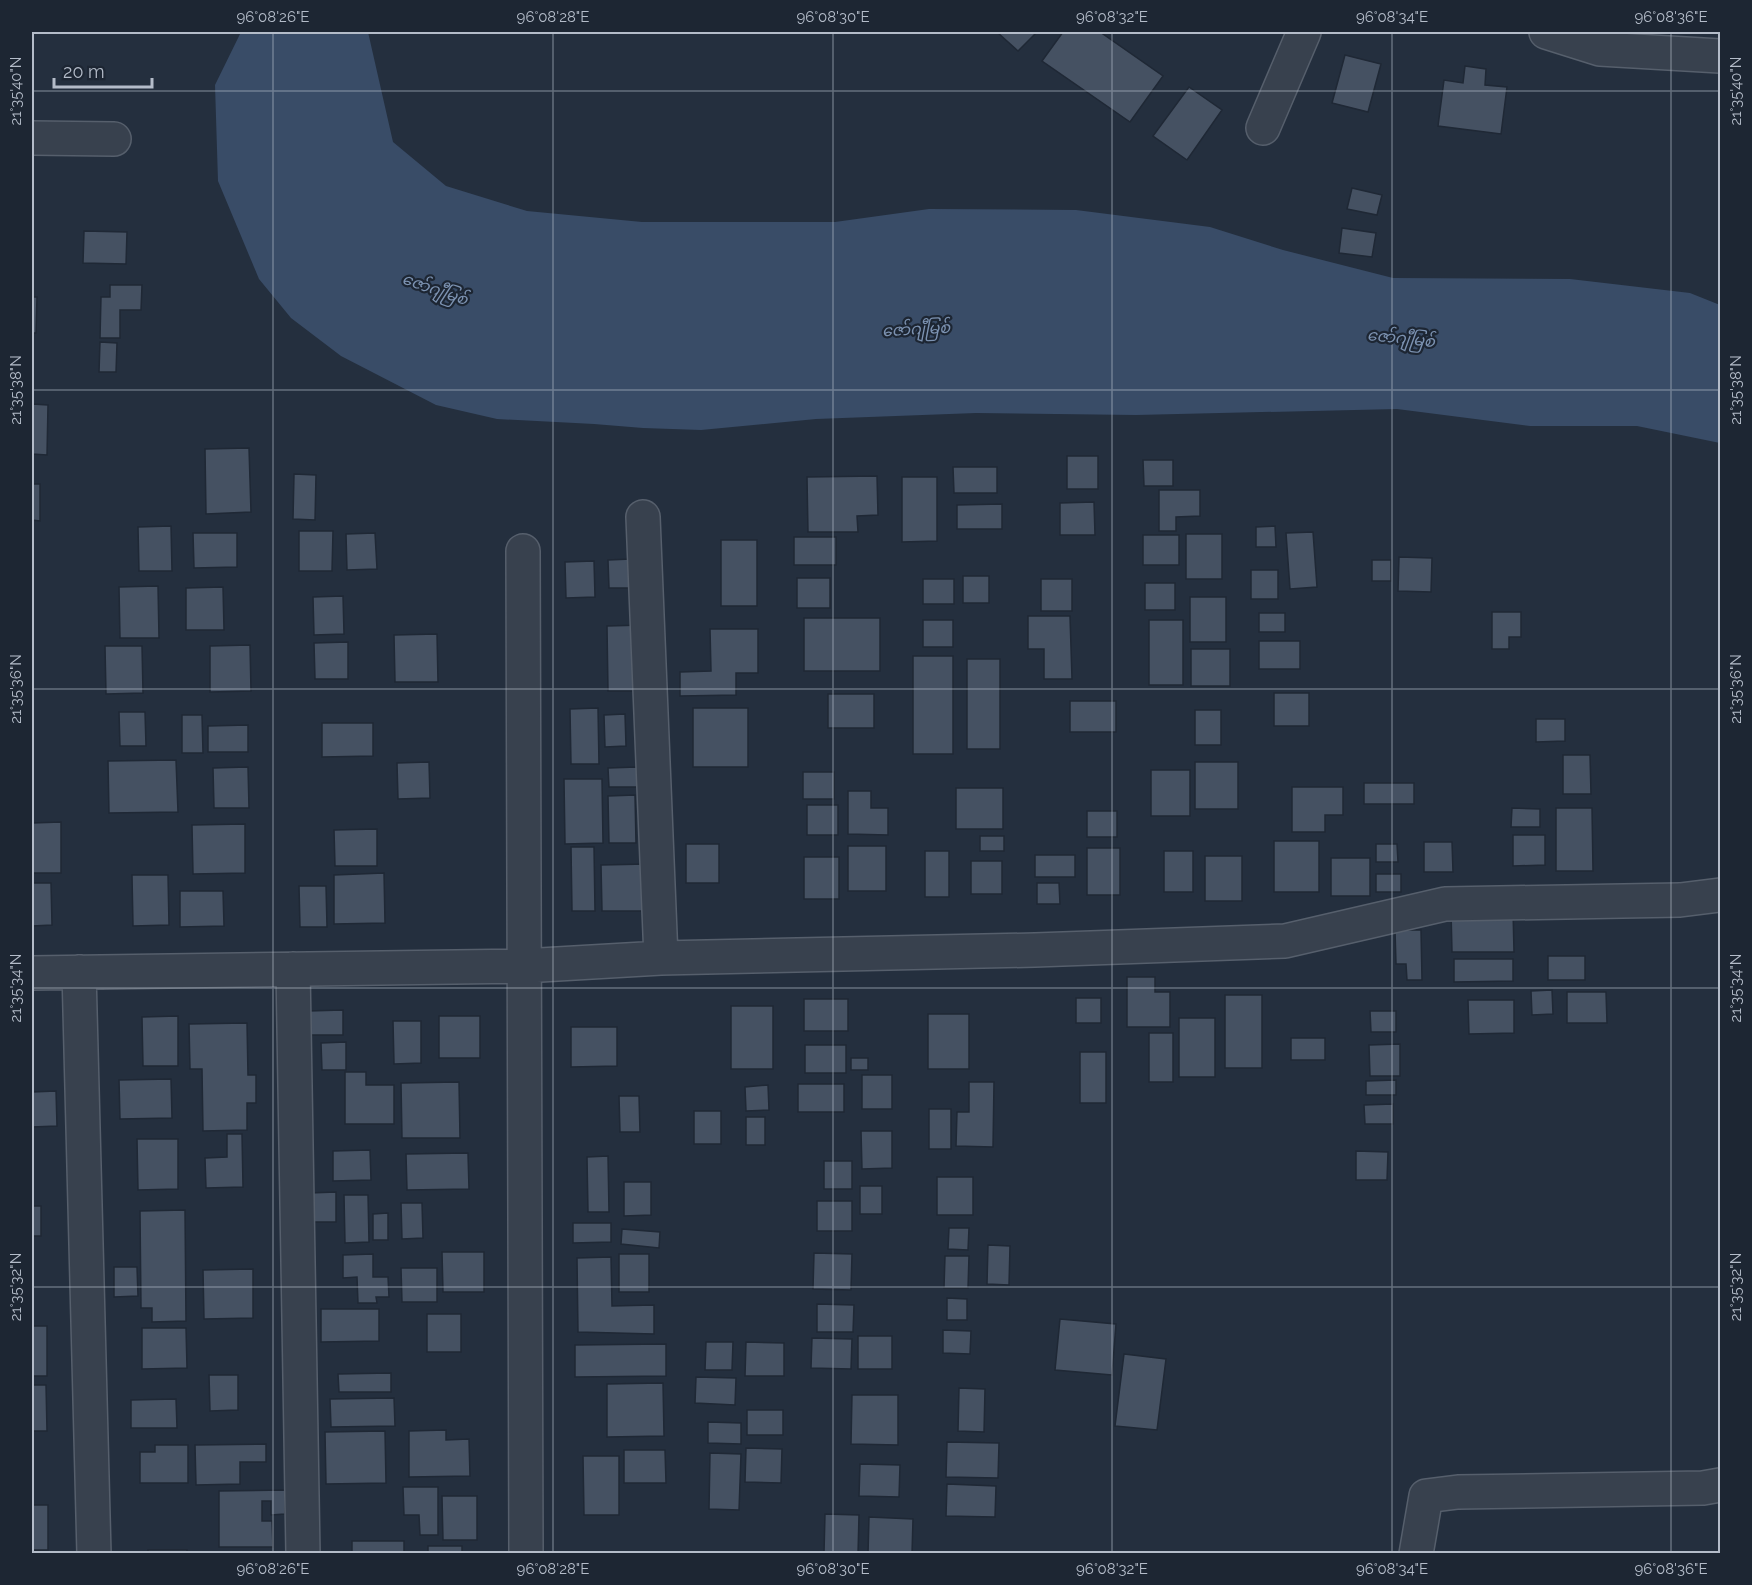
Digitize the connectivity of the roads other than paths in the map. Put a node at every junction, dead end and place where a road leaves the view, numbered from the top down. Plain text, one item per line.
1 (1304, 32) edge
2 (1546, 32) edge
3 (1720, 56) edge
4 (1263, 128) dead end
5 (32, 138) edge
6 (114, 139) dead end
7 (643, 517) dead end
8 (523, 551) dead end
9 (1720, 895) edge
10 (661, 958) junction
11 (523, 966) junction
12 (293, 969) junction
13 (79, 972) junction
14 (32, 973) edge
15 (1720, 1485) edge
16 (94, 1554) edge
17 (303, 1554) edge
18 (526, 1554) edge
19 (1416, 1554) edge

1 - 4 street
2 - 3 street
5 - 6 street
7 - 10 street
8 - 11 street
9 - 10 street
10 - 11 street
11 - 12 street
11 - 18 street
12 - 13 street
12 - 17 street
13 - 14 street
13 - 16 street
15 - 19 street

